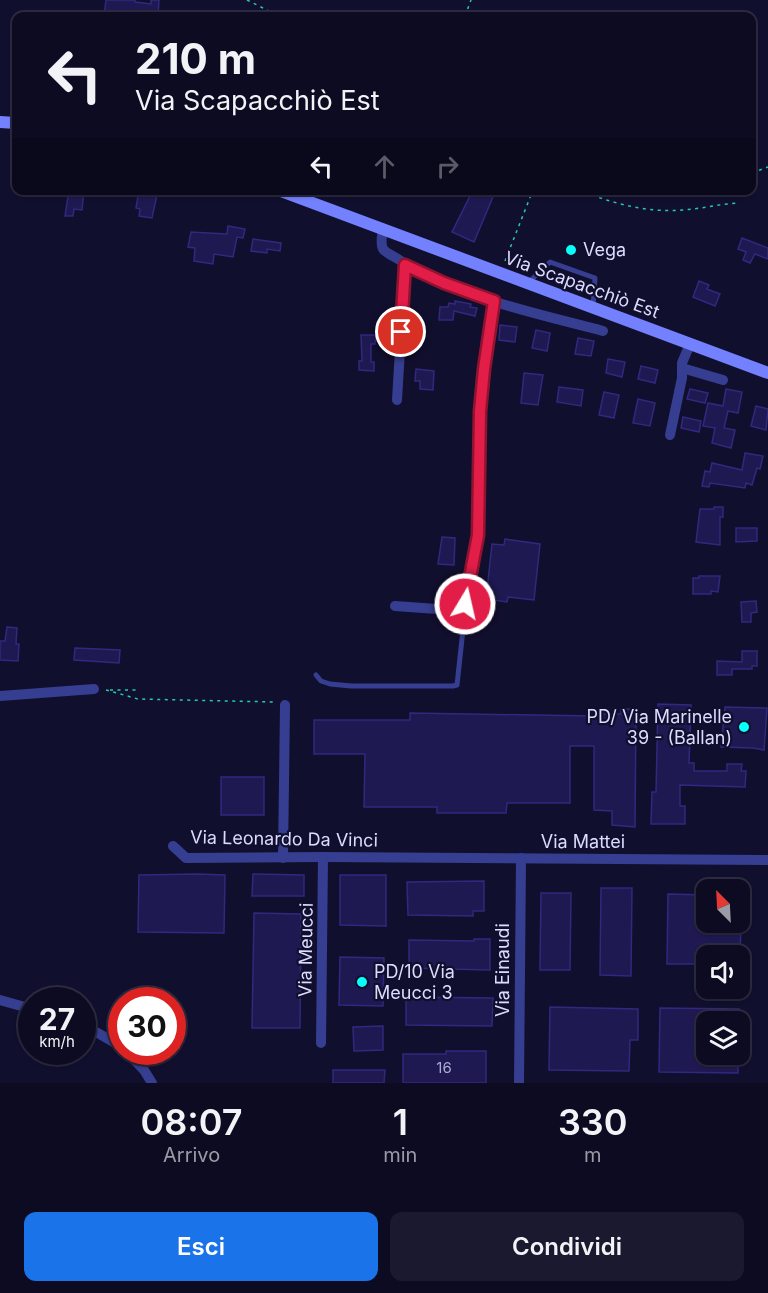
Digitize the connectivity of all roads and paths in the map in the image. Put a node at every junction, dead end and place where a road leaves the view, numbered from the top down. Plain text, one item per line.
1 (247, 0) edge
2 (271, 12) edge
3 (292, 195) edge
4 (531, 195) edge
5 (592, 195) edge
6 (738, 203) dead end
7 (383, 230) junction
8 (405, 265) junction
9 (500, 273) junction
10 (528, 284) junction
11 (494, 301) junction
12 (593, 308) junction
13 (603, 331) dead end
14 (690, 344) junction
15 (682, 368) junction
16 (768, 373) edge
17 (723, 380) dead end
18 (397, 400) dead end
19 (670, 435) dead end
20 (395, 606) dead end
21 (465, 611) junction
22 (316, 675) dead end
23 (94, 689) joint
24 (106, 690) junction
25 (137, 690) dead end
26 (0, 696) edge
27 (285, 705) joint
28 (173, 846) dead end
29 (323, 857) junction
30 (398, 857) joint
31 (283, 858) junction
32 (521, 858) junction
33 (768, 860) edge
34 (0, 1000) edge
35 (18, 1005) edge
36 (321, 1043) dead end
37 (139, 1065) edge
38 (152, 1083) edge
39 (519, 1083) edge

1 - 2 path
3 - 7 main road, Via Scapacchiò Est
4 - 9 path
5 - 6 path
7 - 8 street, Via Scapacchiò Est
7 - 9 main road, Via Scapacchiò Est
8 - 11 street, Via Scapacchiò Est
8 - 18 street
9 - 10 main road, Via Scapacchiò Est
10 - 12 main road, Via Scapacchiò Est
10 - 12 lane
11 - 13 street, Via Scapacchiò Est
11 - 21 street
12 - 14 main road, Via Scapacchiò Est
14 - 15 street
14 - 16 main road, Via Scapacchiò Est
15 - 17 street
15 - 19 street
20 - 21 street
21 - 22 lane
23 - 24 path
23 - 26 street
24 - 25 path
24 - 27 path
27 - 31 street
28 - 31 street, Via Leonardo Da Vinci
29 - 30 street, Via Leonardo Da Vinci
29 - 31 street, Via Leonardo Da Vinci
29 - 36 street, Via Meucci
30 - 32 street, Via Mattei
32 - 33 street, Via Mattei
32 - 39 street, Via Einaudi
34 - 35 street
37 - 38 street

